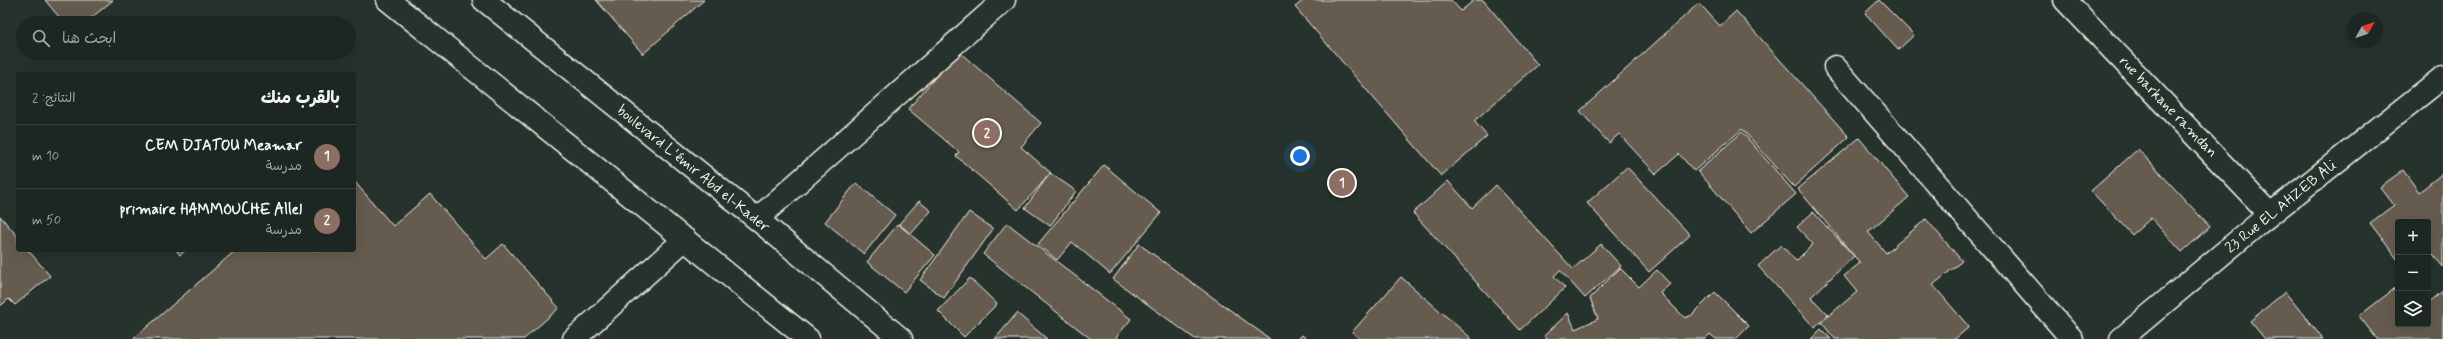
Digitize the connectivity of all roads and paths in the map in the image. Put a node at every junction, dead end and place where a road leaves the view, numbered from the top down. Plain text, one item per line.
1 (388, 0) edge
2 (484, 0) edge
3 (1004, 0) edge
4 (2065, 0) edge
5 (1835, 67) dead end
6 (2443, 77) edge
7 (2270, 214) junction
8 (757, 219) junction
9 (685, 239) junction
10 (574, 339) edge
11 (808, 339) edge
12 (902, 339) edge
13 (2072, 339) edge
14 (2121, 339) edge

1 - 9 main road
2 - 8 main road, boulevard L'émir Abd el-Kader
3 - 8 main road
4 - 7 main road, rue barkane ramdan
5 - 13 main road
6 - 7 main road, 23 Rue EL AHZEB Ali
7 - 14 main road, 23 Rue EL AHZEB Ali
8 - 12 main road, boulevard L'émir Abd el-Kader
9 - 10 main road
9 - 11 main road

